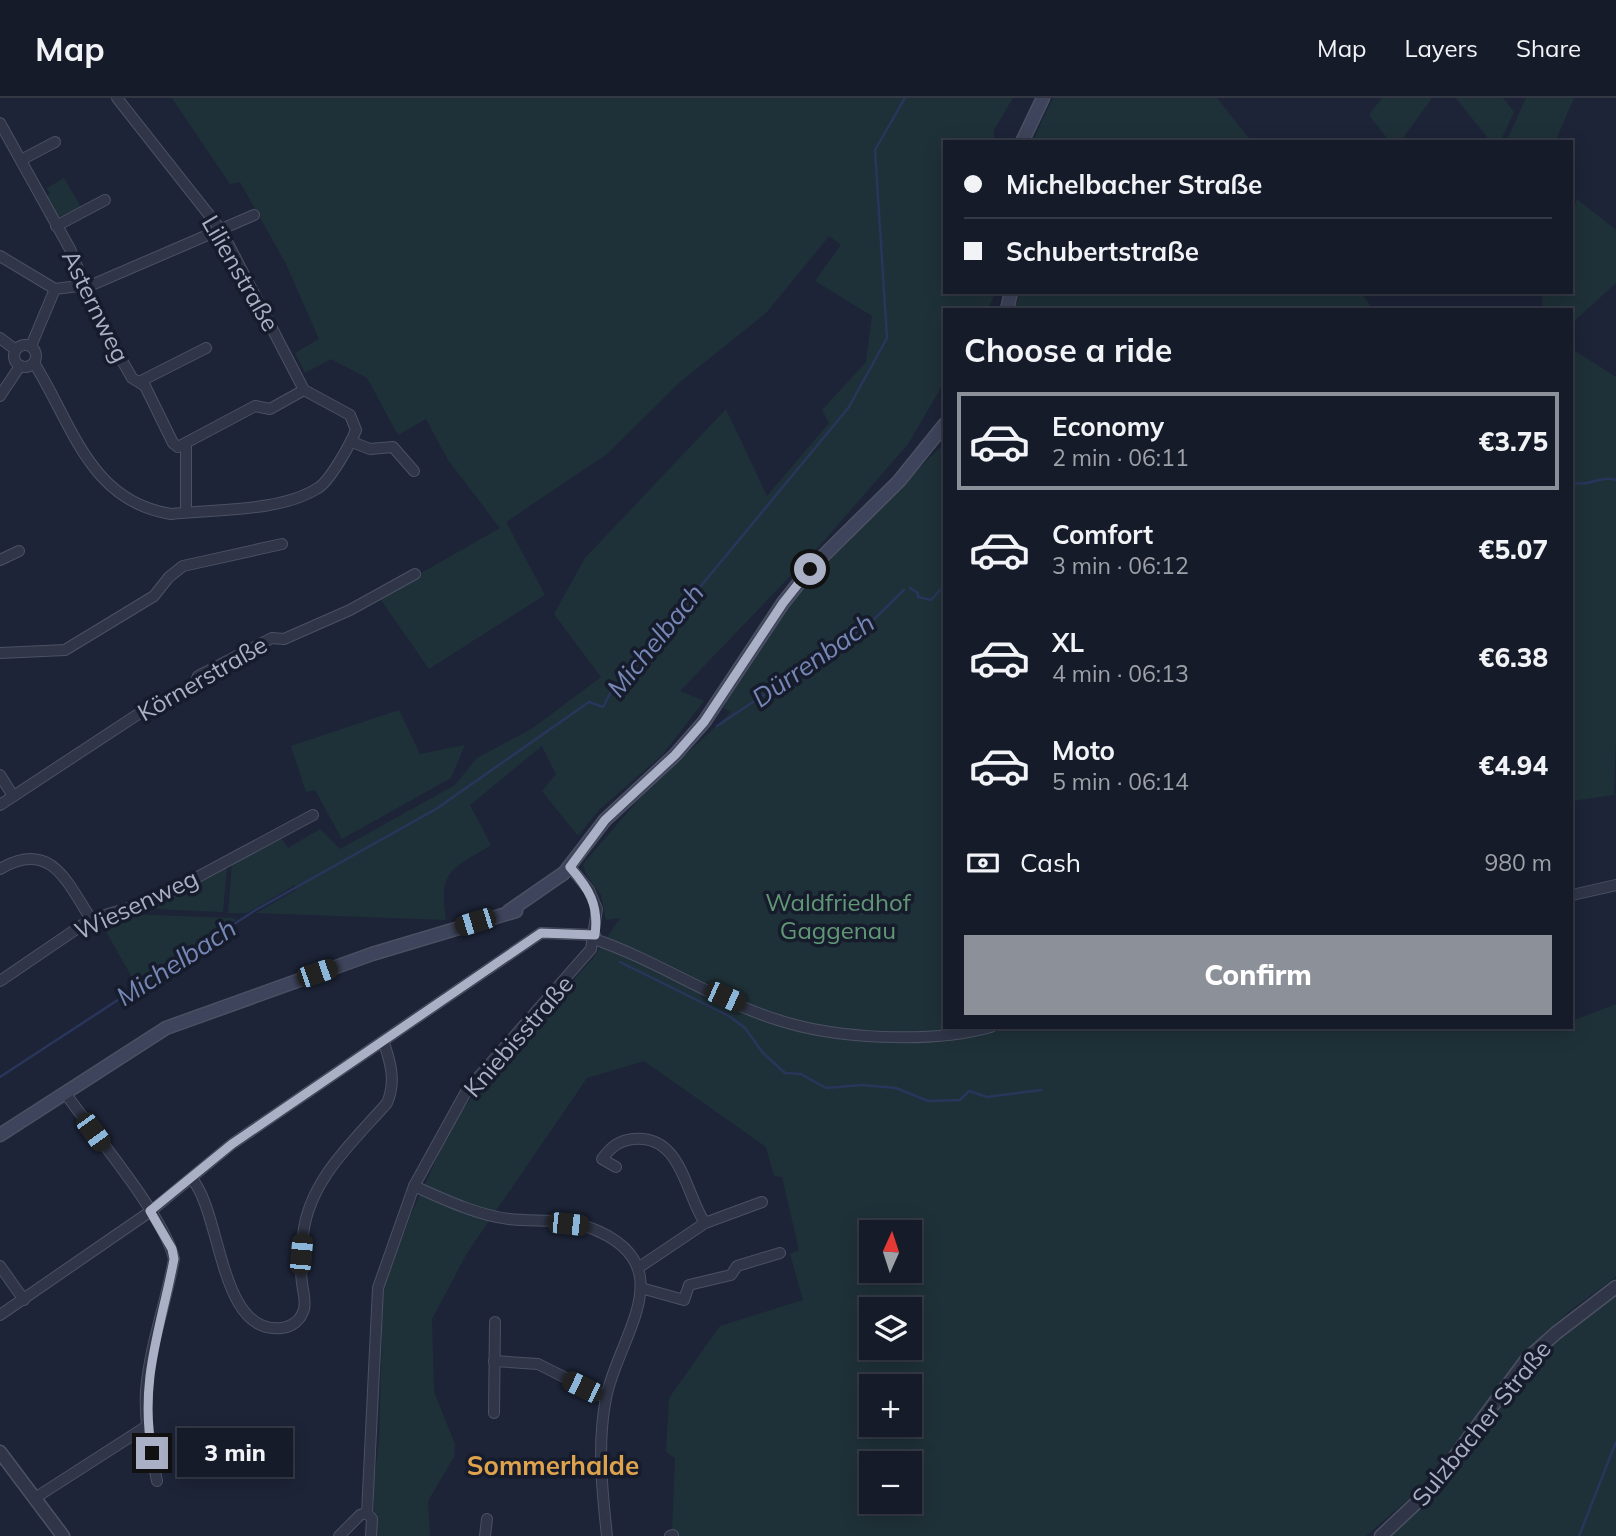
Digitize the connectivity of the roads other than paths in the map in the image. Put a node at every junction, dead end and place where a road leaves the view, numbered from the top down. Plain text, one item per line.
1 (117, 98) edge
2 (1043, 98) edge
3 (0, 123) edge
4 (1023, 140) edge
5 (55, 142) dead end
6 (21, 160) junction
7 (105, 200) dead end
8 (254, 215) dead end
9 (56, 226) junction
10 (221, 230) junction
11 (0, 256) edge
12 (86, 286) junction
13 (55, 289) junction
14 (0, 338) edge
15 (31, 346) junction
16 (206, 348) dead end
17 (16, 350) junction
18 (34, 363) junction
19 (20, 366) junction
20 (139, 382) junction
21 (303, 390) junction
22 (0, 396) edge
23 (943, 426) edge
24 (352, 442) junction
25 (186, 443) junction
26 (414, 471) dead end
27 (186, 512) junction
28 (282, 544) dead end
29 (19, 551) dead end
30 (0, 560) edge
31 (415, 575) dead end
32 (0, 653) edge
33 (0, 775) edge
34 (13, 796) junction
35 (0, 805) edge
36 (313, 815) dead end
37 (0, 869) edge
38 (567, 870) junction
39 (1616, 885) edge
40 (1573, 895) edge
41 (91, 919) junction
42 (594, 937) junction
43 (0, 981) edge
44 (975, 1029) edge
45 (383, 1043) junction
46 (65, 1093) junction
47 (0, 1135) edge
48 (616, 1167) dead end
49 (192, 1180) junction
50 (414, 1186) junction
51 (762, 1202) dead end
52 (150, 1211) junction
53 (705, 1223) junction
54 (780, 1252) dead end
55 (0, 1266) edge
56 (638, 1268) junction
57 (1616, 1287) edge
58 (640, 1288) junction
59 (24, 1300) junction
60 (0, 1315) edge
61 (495, 1322) dead end
62 (494, 1361) junction
63 (606, 1398) junction
64 (494, 1413) dead end
65 (147, 1426) junction
66 (0, 1452) edge
67 (157, 1481) dead end
68 (35, 1498) junction
69 (368, 1513) junction
70 (487, 1519) dead end
71 (63, 1536) edge
72 (339, 1536) edge
73 (371, 1536) edge
74 (485, 1536) edge
75 (607, 1536) edge
76 (1381, 1536) edge

1 - 10 street, Lilienstraße
2 - 4 main road
3 - 6 street, Asternweg
5 - 6 street
6 - 9 street, Asternweg
7 - 9 street, Asternweg
8 - 10 street
9 - 12 street, Asternweg
10 - 12 street
10 - 21 street, Lilienstraße
11 - 13 street
12 - 13 street
12 - 20 street, Asternweg
13 - 15 street
14 - 17 street
15 - 17 street
15 - 18 street
16 - 20 street, Asternweg
17 - 19 street
18 - 19 street
18 - 27 street
19 - 22 street
20 - 25 street, Asternweg
21 - 24 street
21 - 25 street
23 - 38 main road
24 - 26 street
24 - 27 street
25 - 27 street
28 - 32 street
29 - 30 street
31 - 34 street, Körnerstraße
33 - 34 street
34 - 35 street, Körnerstraße
36 - 41 street, Wiesenweg
37 - 41 street
38 - 42 street
38 - 46 main road
39 - 40 street
41 - 43 street, Wiesenweg
42 - 44 street
42 - 45 street
42 - 50 street, Kniebisstraße
45 - 49 street
45 - 49 street
46 - 47 main road
46 - 52 street
48 - 53 street
49 - 52 street
50 - 56 street
50 - 69 street, Kniebisstraße
51 - 53 street
52 - 59 street
52 - 65 street
53 - 56 street
54 - 58 street
55 - 59 street
56 - 58 street
57 - 76 street, Sulzbacher Straße
58 - 63 street
59 - 60 street
61 - 62 street
62 - 63 street
62 - 64 street
63 - 75 street
65 - 67 street
65 - 68 street
66 - 68 street
68 - 71 street
69 - 72 street
69 - 73 street, Kniebisstraße
70 - 74 street

